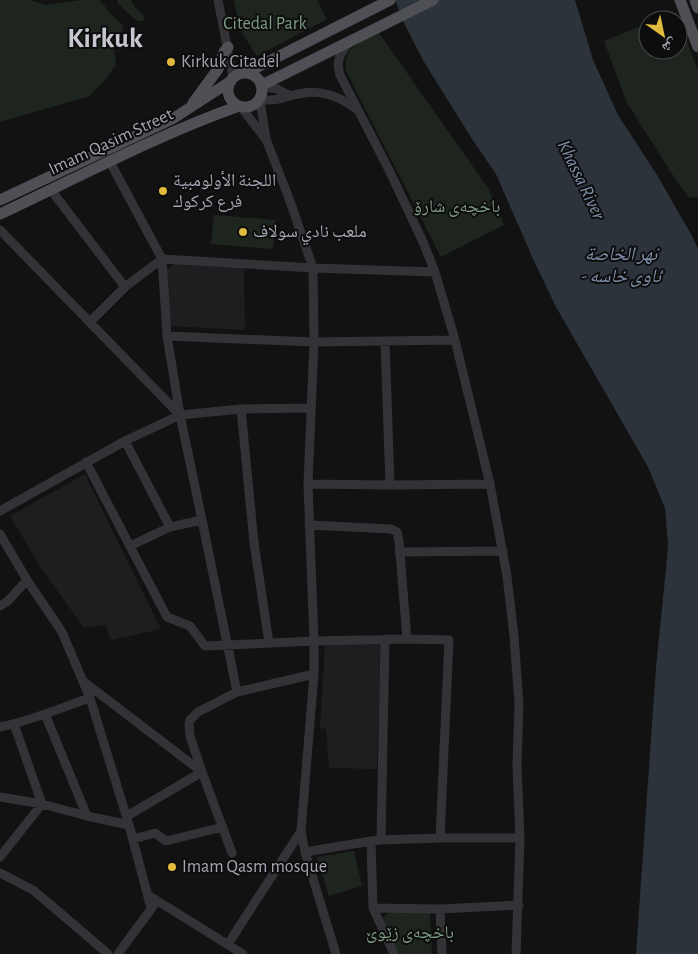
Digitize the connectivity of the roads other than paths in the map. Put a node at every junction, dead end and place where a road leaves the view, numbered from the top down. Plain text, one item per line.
1 (218, 0) edge
2 (390, 0) edge
3 (433, 0) edge
4 (680, 0) edge
5 (696, 0) edge
6 (698, 7) edge
7 (352, 40) junction
8 (228, 47) junction
9 (698, 48) edge
10 (246, 73) junction
11 (232, 79) junction
12 (262, 86) junction
13 (290, 96) junction
14 (260, 100) junction
15 (240, 107) junction
16 (189, 109) junction
17 (358, 111) junction
18 (266, 139) junction
19 (110, 162) junction
20 (51, 190) junction
21 (0, 200) edge
22 (0, 214) edge
23 (0, 230) edge
24 (162, 259) junction
25 (313, 268) junction
26 (435, 272) junction
27 (125, 287) junction
28 (90, 322) junction
29 (167, 336) junction
30 (455, 340) junction
31 (385, 341) junction
32 (314, 342) junction
33 (311, 408) junction
34 (241, 409) junction
35 (180, 416) junction
36 (125, 441) junction
37 (86, 462) junction
38 (308, 484) junction
39 (490, 484) junction
40 (390, 485) junction
41 (0, 511) edge
42 (202, 520) junction
43 (309, 525) junction
44 (170, 527) junction
45 (0, 534) edge
46 (130, 546) junction
47 (503, 551) junction
48 (399, 552) junction
49 (27, 580) junction
50 (0, 606) edge
51 (385, 639) junction
52 (407, 639) junction
53 (314, 641) junction
54 (270, 643) junction
55 (228, 646) junction
56 (314, 674) junction
57 (83, 681) junction
58 (237, 692) junction
59 (90, 698) junction
60 (45, 714) junction
61 (14, 724) junction
62 (0, 727) edge
63 (202, 772) junction
64 (0, 797) edge
65 (42, 804) junction
66 (87, 816) junction
67 (128, 820) junction
68 (223, 828) junction
69 (301, 832) junction
70 (440, 838) junction
71 (520, 838) junction
72 (133, 839) junction
73 (381, 840) junction
74 (371, 841) junction
75 (305, 852) junction
76 (232, 853) dead end
77 (0, 857) edge
78 (0, 873) edge
79 (154, 904) junction
80 (518, 905) junction
81 (373, 908) junction
82 (440, 909) junction
83 (228, 944) junction
84 (108, 954) edge
85 (118, 954) edge
86 (243, 954) edge
87 (336, 954) edge
88 (394, 954) edge
89 (442, 954) edge
90 (516, 954) edge

1 - 8 street
2 - 10 main road
3 - 7 main road
4 - 9 main road
5 - 6 main road
7 - 12 main road
7 - 17 street
8 - 11 street
8 - 16 main road
10 - 11 main road
10 - 12 main road
11 - 15 main road
11 - 16 main road, Imam Qasim Street
12 - 13 street
12 - 14 main road
13 - 14 street
13 - 17 street
14 - 15 main road
14 - 18 street
15 - 18 street
15 - 19 main road, Imam Qasim Street
16 - 21 main road, Imam Qasim Street
17 - 26 street
18 - 25 street
19 - 20 main road, Imam Qasim Street
19 - 24 street
20 - 22 main road, Imam Qasim Street
20 - 27 street
23 - 28 street
24 - 25 street
24 - 27 street
24 - 29 street
25 - 26 street
25 - 32 street
26 - 30 street
27 - 28 street
28 - 35 street
29 - 32 street
29 - 35 street
30 - 31 street
30 - 39 street
31 - 32 street
31 - 40 street
32 - 33 street
33 - 34 street
33 - 38 street
34 - 35 street
34 - 54 street
35 - 36 street
35 - 42 street
36 - 37 street
36 - 44 street
37 - 41 street
37 - 46 street
38 - 40 street
38 - 43 street
39 - 40 street
39 - 47 street
42 - 44 street
42 - 55 street
43 - 48 street
43 - 53 street
44 - 46 street
45 - 49 street
46 - 55 street
47 - 48 street
47 - 71 street
48 - 52 street
49 - 50 street
49 - 57 street
51 - 52 street
51 - 53 street
51 - 73 street
52 - 70 street
53 - 54 street
53 - 56 street
54 - 55 street
55 - 58 street
56 - 58 street
56 - 69 street
57 - 59 street
57 - 63 street
58 - 63 street
59 - 60 street
59 - 67 street
60 - 61 street
60 - 66 street
61 - 62 street
61 - 65 street
63 - 67 street
63 - 68 street
64 - 65 street
65 - 66 street
65 - 77 street
66 - 67 street
67 - 72 street
68 - 72 street
68 - 76 street
69 - 75 street
69 - 83 street
70 - 71 street
70 - 73 street
71 - 80 street
72 - 79 street
73 - 74 street
74 - 75 street
74 - 81 street
75 - 87 street
78 - 84 street
79 - 83 street
79 - 85 street
80 - 82 street
80 - 90 street
81 - 82 street
81 - 88 street
82 - 89 street
83 - 86 street

